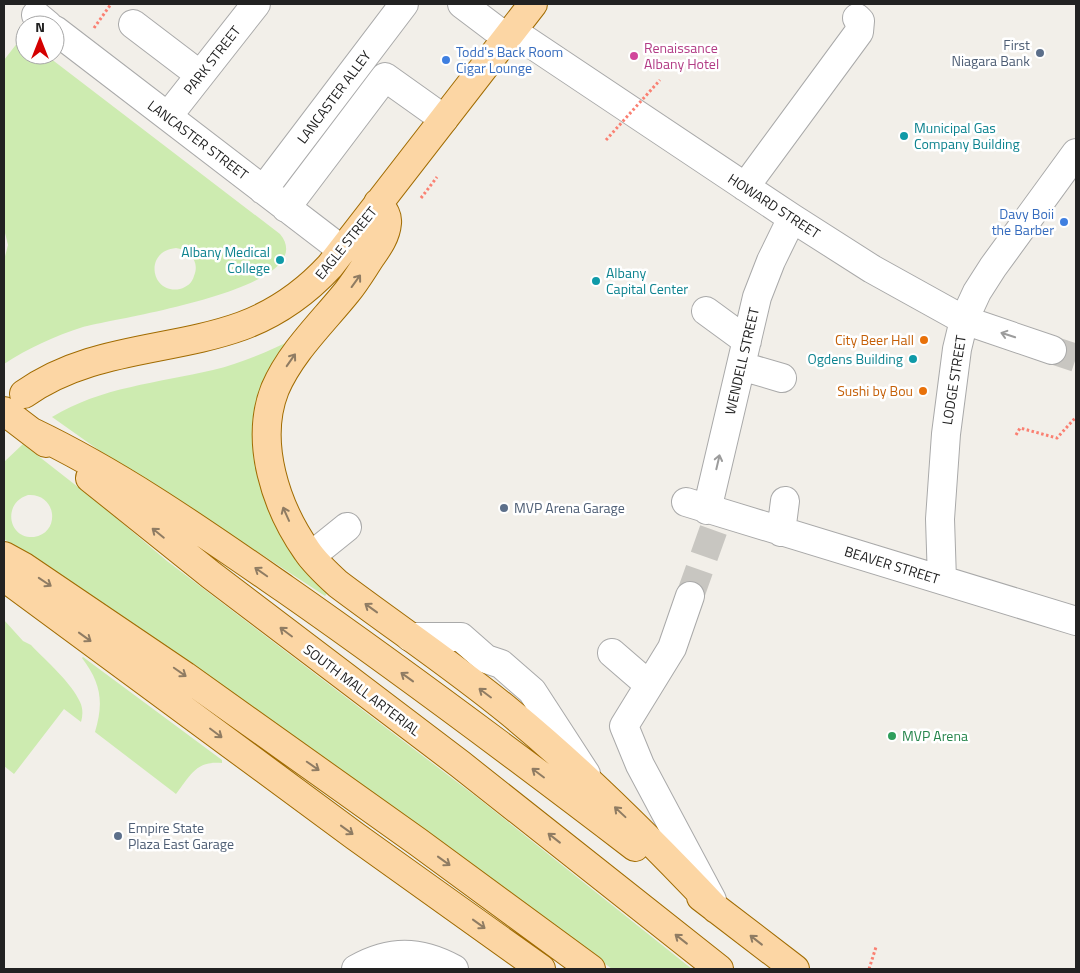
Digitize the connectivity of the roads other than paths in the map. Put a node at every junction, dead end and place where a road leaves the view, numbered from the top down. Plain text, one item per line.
1 (256, 4) edge
2 (404, 4) edge
3 (462, 4) edge
4 (533, 4) edge
5 (857, 18) dead end
6 (133, 24) dead end
7 (510, 34) junction
8 (65, 37) edge
9 (200, 75) junction
10 (168, 116) junction
11 (444, 119) junction
12 (1076, 153) edge
13 (745, 187) junction
14 (263, 190) junction
15 (378, 204) junction
16 (286, 208) junction
17 (792, 218) junction
18 (342, 250) junction
19 (706, 311) dead end
20 (964, 320) junction
21 (1052, 350) tunnel mouth
22 (744, 353) junction
23 (782, 378) dead end
24 (24, 394) dead end
25 (4, 411) edge
26 (32, 432) junction
27 (785, 501) dead end
28 (707, 511) joint
29 (347, 527) dead end
30 (781, 532) junction
31 (4, 556) edge
32 (311, 556) junction
33 (4, 577) edge
34 (942, 580) junction
35 (690, 596) tunnel mouth
36 (1076, 621) edge
37 (410, 637) junction
38 (612, 653) dead end
39 (649, 685) junction
40 (596, 790) junction
41 (716, 909) junction
42 (356, 969) edge
43 (454, 969) edge
44 (541, 969) edge
45 (591, 969) edge
46 (719, 969) edge
47 (795, 969) edge

1 - 9 street, PARK STREET
2 - 14 street, LANCASTER ALLEY
3 - 7 street, HOWARD STREET
4 - 7 main road, EAGLE STREET
5 - 13 street
6 - 9 street
7 - 11 main road, EAGLE STREET
7 - 13 street, HOWARD STREET
8 - 10 street, LANCASTER STREET
9 - 10 street, PARK STREET
10 - 14 street, LANCASTER STREET
11 - 15 main road, EAGLE STREET
11 - 16 street
12 - 20 street, LODGE STREET
13 - 17 street, HOWARD STREET
14 - 16 street, LANCASTER STREET
15 - 18 main road, EAGLE STREET
32 -> 15 main road
16 - 18 street, LANCASTER STREET
17 - 20 street, HOWARD STREET
17 - 22 street, WENDELL STREET
18 - 24 main road, EAGLE STREET
19 - 22 street
21 -> 20 street, HOWARD STREET
20 - 34 street, LODGE STREET
22 - 23 street
28 -> 22 street, WENDELL STREET
25 - 26 main road, SOUTH MALL ARTERIAL
41 -> 26 main road
46 -> 26 main road, SOUTH MALL ARTERIAL
27 - 30 street
28 - 30 street, BEAVER STREET
29 - 32 street
30 - 34 street, BEAVER STREET
31 -> 45 main road
37 -> 32 main road
33 -> 44 main road
34 - 36 street, BEAVER STREET
35 - 39 street
40 -> 37 main road
37 - 40 street
38 - 39 street
39 - 41 street
41 -> 40 main road
47 -> 41 main road
42 - 43 street

